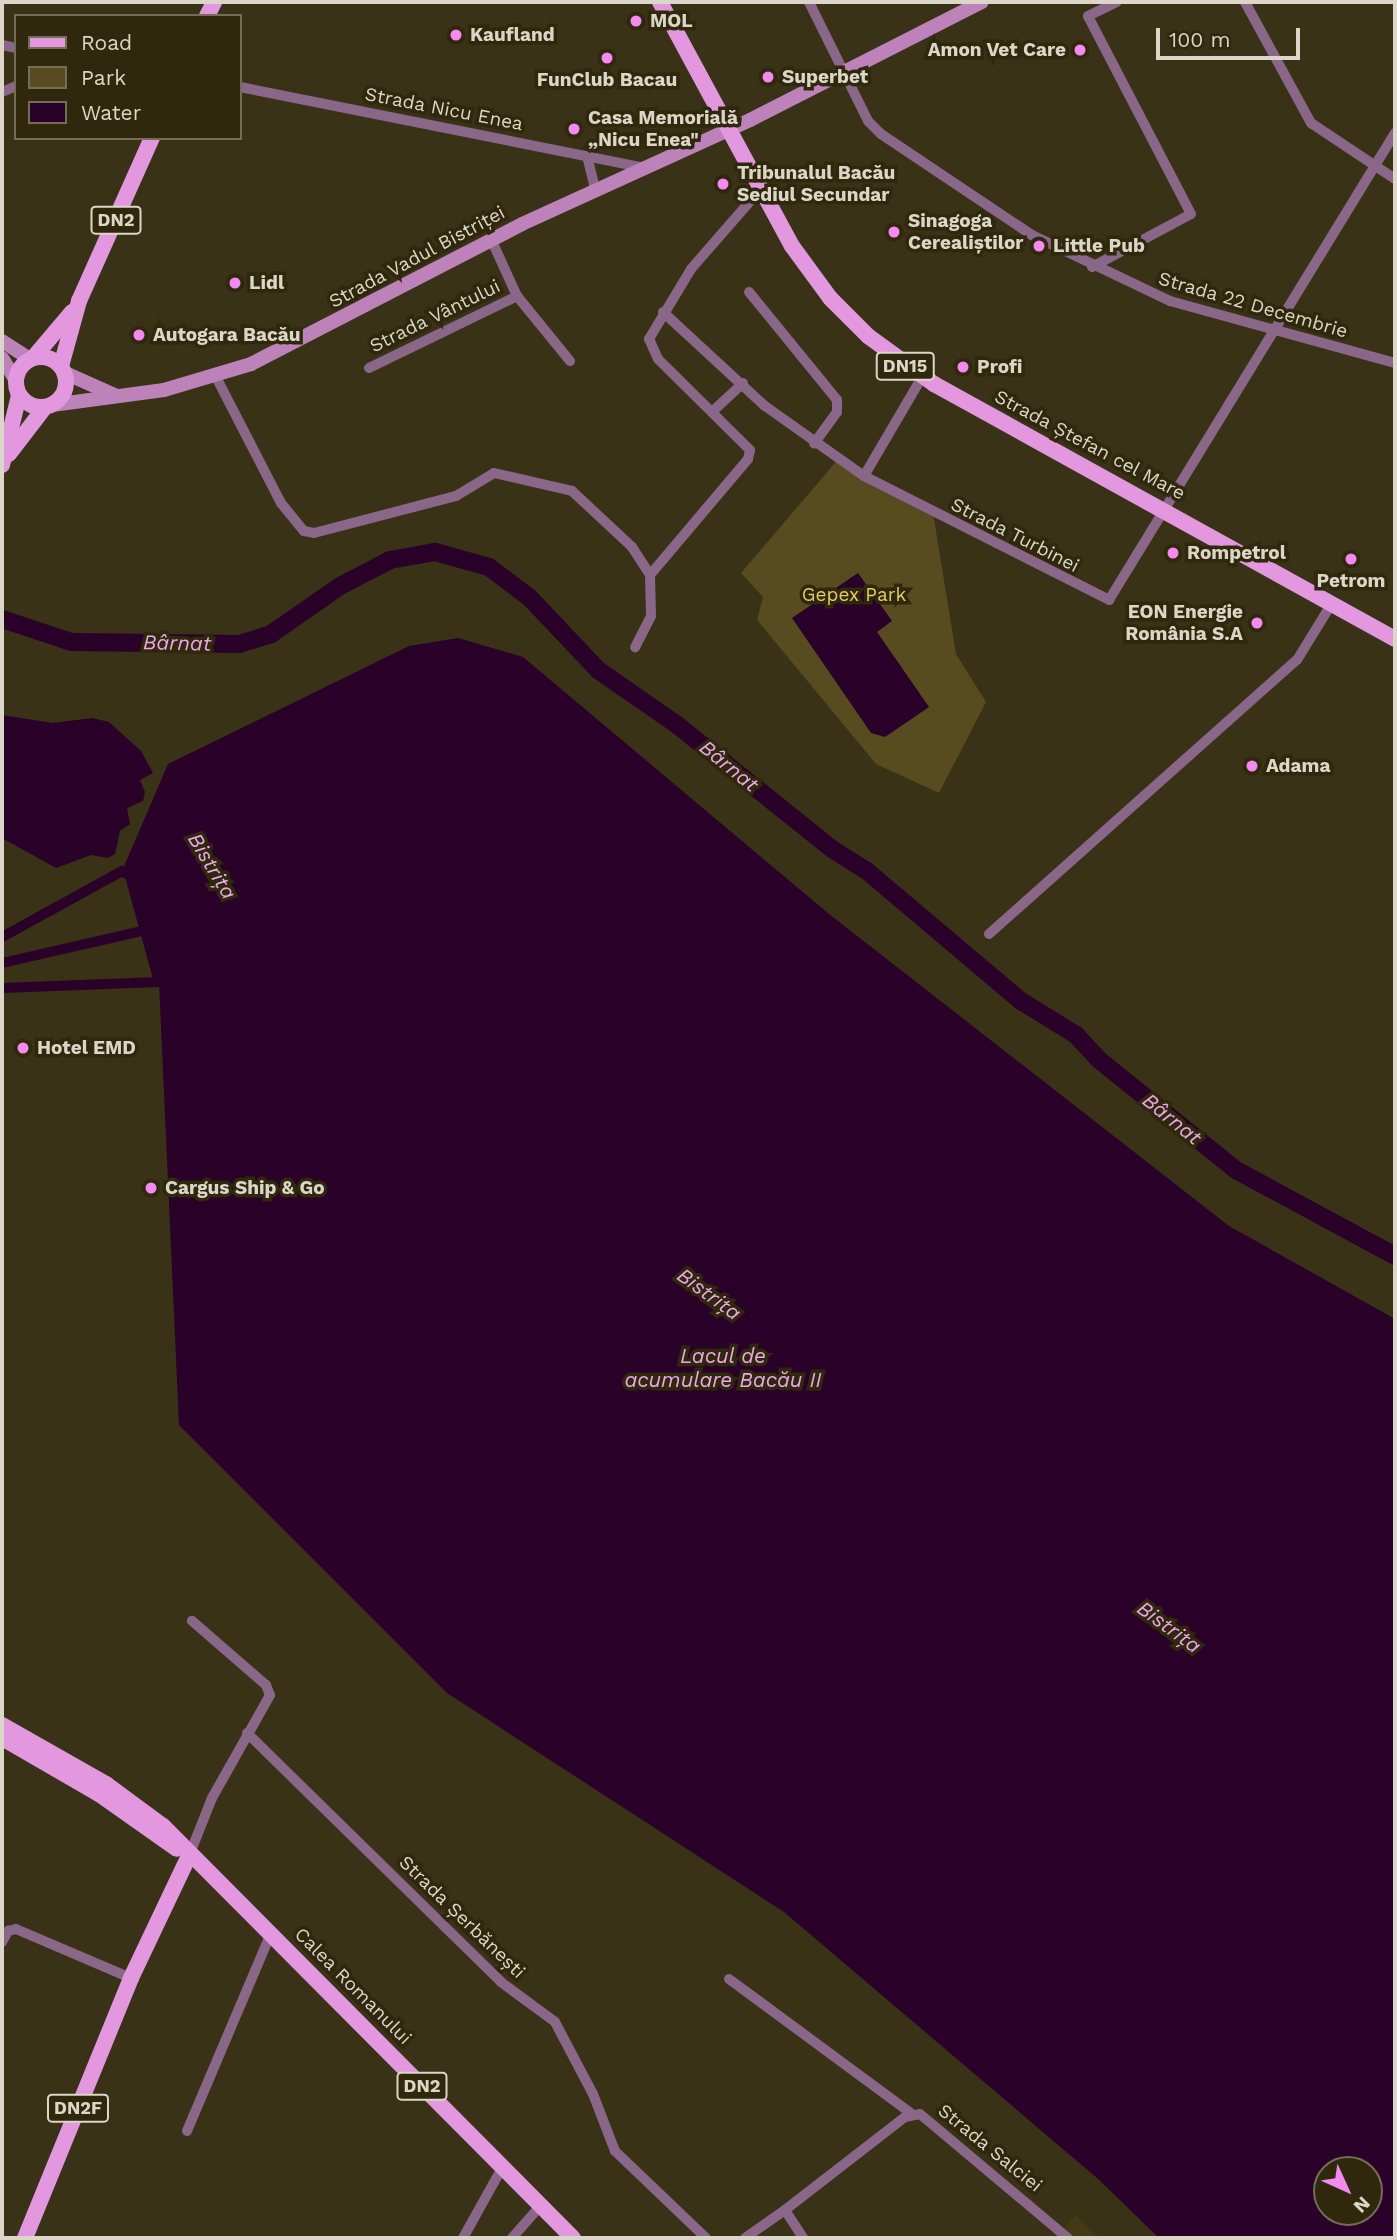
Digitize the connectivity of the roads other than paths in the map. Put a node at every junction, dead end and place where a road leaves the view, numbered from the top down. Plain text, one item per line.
1 (660, 2) edge
2 (809, 2) edge
3 (982, 2) edge
4 (1117, 2) edge
5 (1245, 2) edge
6 (843, 73) junction
7 (242, 87) edge
8 (727, 130) junction
9 (1395, 133) edge
10 (151, 140) edge
11 (587, 156) junction
12 (1374, 166) junction
13 (641, 167) junction
14 (1395, 179) edge
15 (595, 189) junction
16 (759, 191) junction
17 (491, 239) junction
18 (1092, 267) junction
19 (749, 292) dead end
20 (517, 296) junction
21 (79, 301) junction
22 (663, 312) junction
23 (1271, 331) junction
24 (2, 341) edge
25 (2, 358) edge
26 (32, 358) junction
27 (570, 361) dead end
28 (1395, 363) edge
29 (369, 368) dead end
30 (63, 369) junction
31 (216, 377) junction
32 (922, 377) junction
33 (743, 383) junction
34 (17, 387) junction
35 (118, 396) junction
36 (48, 406) junction
37 (713, 411) junction
38 (814, 444) junction
39 (3, 462) edge
40 (864, 476) junction
41 (1167, 510) junction
42 (650, 575) junction
43 (1332, 603) junction
44 (1395, 639) edge
45 (635, 647) dead end
46 (989, 934) dead end
47 (192, 1621) dead end
48 (2, 1724) edge
49 (247, 1733) junction
50 (2, 1738) edge
51 (189, 1856) junction
52 (271, 1933) junction
53 (2, 1942) edge
54 (131, 1978) junction
55 (729, 1979) dead end
56 (912, 2114) junction
57 (187, 2131) dead end
58 (503, 2166) junction
59 (541, 2205) junction
60 (785, 2210) junction
61 (25, 2238) edge
62 (463, 2238) edge
63 (512, 2238) edge
64 (573, 2238) edge
65 (706, 2238) edge
66 (745, 2238) edge
67 (803, 2238) edge
68 (1068, 2238) edge

1 - 8 main road, DN15
2 - 6 street, Strada 22 Decembrie
3 - 6 main road, Strada Vadul Bistriței
4 - 18 street
5 - 12 street
6 - 8 main road, Strada Vadul Bistriței
6 - 18 street, Strada 22 Decembrie
7 - 11 street, Strada Nicu Enea
8 - 13 main road, Strada Vadul Bistriței
8 - 16 main road, Strada Ștefan cel Mare / DN15
9 - 12 street
10 - 21 main road, DN2
11 - 13 street, Strada Nicu Enea
11 - 15 street
12 - 14 street
12 - 23 street
13 - 15 main road, Strada Vadul Bistriței
15 - 17 main road, Strada Vadul Bistriței
16 - 22 street
16 - 32 main road, Strada Ștefan cel Mare / DN15
17 - 20 street, Strada Vântului
17 - 31 main road, Strada Vadul Bistriței
18 - 23 street, Strada 22 Decembrie
19 - 38 street
20 - 27 street, Strada Vântului
20 - 29 street, Strada Vântului
21 - 26 main road, DN2
21 - 30 main road, DN2
22 - 33 street, Strada Turbinei
22 - 37 street
23 - 28 street, Strada 22 Decembrie
23 - 41 street
24 - 26 main road
25 - 34 main road
26 - 30 main road
26 - 34 main road, DN2
30 - 35 main road
30 - 36 main road, DN2
31 - 35 main road, Strada Vadul Bistriței
31 - 42 street
32 - 40 street
32 - 41 main road, Strada Ștefan cel Mare / DN15
33 - 37 street
33 - 38 street, Strada Turbinei
34 - 36 main road
34 - 39 main road, DN2
35 - 36 main road, Strada Vadul Bistriței
36 - 39 main road, DN2
37 - 42 street
38 - 40 street, Strada Turbinei
40 - 41 street, Strada Turbinei
41 - 43 main road, Strada Ștefan cel Mare / DN15
42 - 45 street
43 - 44 main road, Strada Ștefan cel Mare / DN15
43 - 46 street
47 - 49 street
48 - 51 main road, Calea Romanului / DN2
49 - 51 street
49 - 65 street, Strada Șerbănești
50 - 51 main road, Calea Romanului / DN2
51 - 52 main road, Calea Romanului / DN2
51 - 54 main road, DN2F
52 - 57 street
52 - 58 main road, Calea Romanului / DN2
53 - 54 street
54 - 61 main road, DN2F
55 - 56 street
56 - 60 street, Strada Salciei
56 - 68 street, Strada Salciei
58 - 59 main road, Calea Romanului / DN2
58 - 62 street
59 - 63 street
59 - 64 main road, Calea Romanului / DN2
60 - 66 street, Strada Salciei
60 - 67 street

